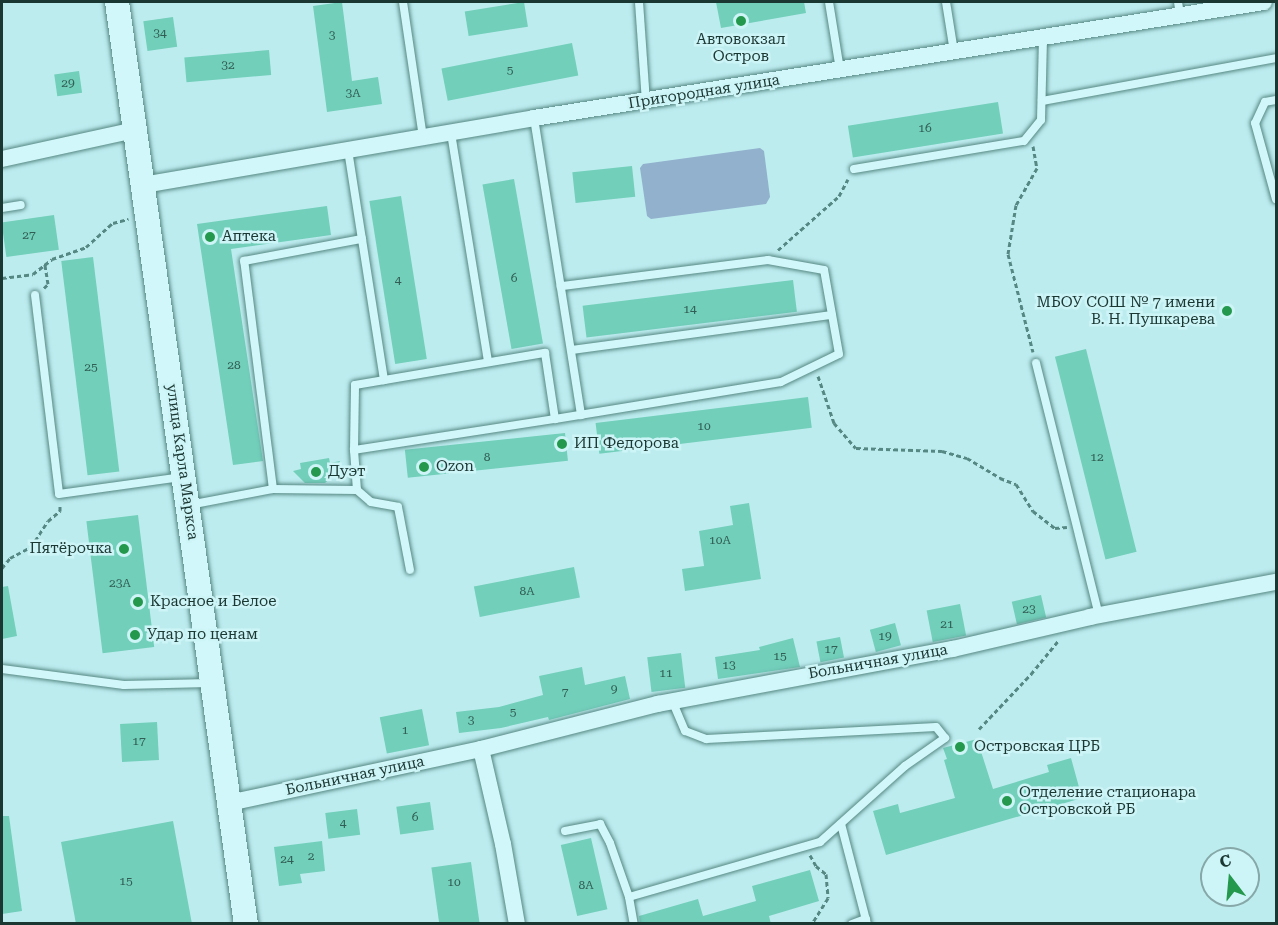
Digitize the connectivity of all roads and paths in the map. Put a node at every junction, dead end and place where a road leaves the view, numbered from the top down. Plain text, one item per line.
1 (117, 2) edge
2 (403, 2) edge
3 (639, 2) edge
4 (829, 2) edge
5 (946, 2) edge
6 (1264, 2) edge
7 (1179, 8) edge
8 (1043, 38) junction
9 (954, 52) junction
10 (1276, 58) edge
11 (840, 70) junction
12 (1276, 100) edge
13 (646, 101) junction
14 (1042, 101) junction
15 (534, 118) junction
16 (135, 130) junction
17 (451, 133) junction
18 (1030, 133) junction
19 (423, 138) junction
20 (348, 150) junction
21 (2, 159) edge
22 (854, 169) joint
23 (143, 185) junction
24 (1276, 200) edge
25 (21, 206) dead end
26 (2, 208) edge
27 (147, 214) junction
28 (362, 239) junction
29 (768, 260) junction
30 (45, 264) junction
31 (2, 278) edge
32 (561, 286) junction
33 (35, 295) joint
34 (832, 315) junction
35 (572, 350) junction
36 (488, 362) junction
37 (1036, 363) joint
38 (814, 366) junction
39 (384, 380) junction
40 (581, 415) junction
41 (555, 419) junction
42 (354, 450) junction
43 (184, 477) junction
44 (273, 489) junction
45 (357, 490) junction
46 (59, 494) junction
47 (188, 506) junction
48 (1077, 525) junction
49 (2, 568) edge
50 (410, 570) dead end
51 (1276, 582) edge
52 (1099, 616) junction
53 (1074, 621) junction
54 (2, 669) edge
55 (213, 683) junction
56 (672, 701) junction
57 (979, 729) dead end
58 (481, 749) junction
59 (229, 803) junction
60 (842, 824) junction
61 (565, 831) dead end
62 (806, 846) junction
63 (629, 897) junction
64 (866, 921) edge
65 (246, 924) edge
66 (517, 924) edge
67 (634, 924) edge
68 (812, 924) edge
69 (852, 924) edge

1 - 16 main road, улица Карла Маркса
2 - 19 lane
3 - 13 lane
4 - 11 lane
5 - 9 lane
6 - 7 street, Пригородная улица
7 - 8 street, Пригородная улица
8 - 9 street, Пригородная улица
8 - 14 lane
9 - 11 street, Пригородная улица
10 - 14 lane
11 - 13 street, Пригородная улица
12 - 24 lane
13 - 15 street, Пригородная улица
14 - 18 lane
15 - 17 street, Пригородная улица
15 - 32 lane
16 - 21 street
16 - 23 main road, улица Карла Маркса
17 - 19 street, Пригородная улица
17 - 36 lane
18 - 22 lane
18 - 37 path
19 - 20 street, Пригородная улица
20 - 23 street, Пригородная улица
20 - 28 lane
22 - 29 path
23 - 27 main road, улица Карла Маркса
25 - 26 lane
27 - 30 path
27 - 43 main road, улица Карла Маркса
28 - 39 lane
28 - 44 lane
29 - 32 lane
29 - 34 lane
30 - 31 path
30 - 33 path
32 - 35 lane
33 - 46 lane
34 - 35 lane
34 - 38 lane
35 - 40 lane
36 - 39 lane
36 - 41 lane
37 - 48 lane
38 - 40 lane
38 - 48 path
39 - 42 lane
40 - 41 lane
41 - 42 lane
42 - 45 lane
43 - 46 lane
43 - 47 main road, улица Карла Маркса
44 - 45 lane
44 - 47 lane
45 - 50 lane
46 - 49 path
47 - 55 main road, улица Карла Маркса
48 - 52 lane
51 - 52 street, Больничная улица
52 - 53 street, Больничная улица
53 - 56 street, Больничная улица
53 - 57 path
54 - 55 lane
55 - 59 main road, улица Карла Маркса
56 - 58 street, Больничная улица
56 - 60 lane
58 - 59 street, Больничная улица
58 - 66 street
59 - 65 main road, улица Карла Маркса
60 - 62 lane
60 - 64 lane
61 - 63 lane
62 - 63 lane
62 - 68 path
63 - 67 lane
64 - 69 lane

